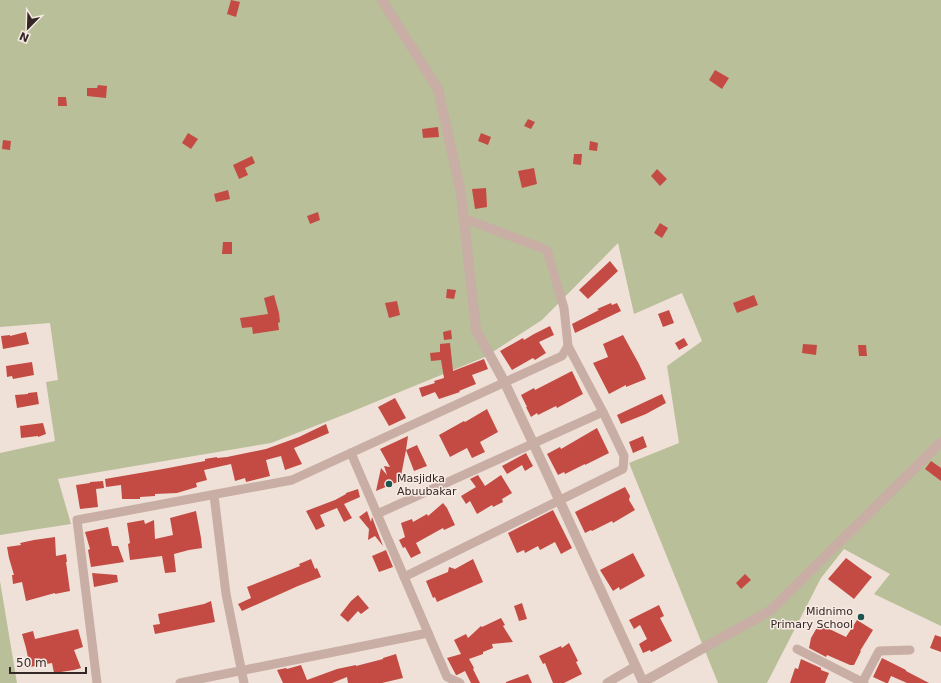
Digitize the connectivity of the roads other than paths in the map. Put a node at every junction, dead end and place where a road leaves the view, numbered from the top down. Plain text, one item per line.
1 (382, 0) edge
2 (463, 218) junction
3 (568, 346) junction
4 (504, 382) junction
5 (603, 412) junction
6 (941, 442) edge
7 (534, 443) junction
8 (351, 453) junction
9 (214, 495) junction
10 (560, 500) junction
11 (377, 514) junction
12 (404, 577) junction
13 (428, 633) junction
14 (797, 649) dead end
15 (910, 650) dead end
16 (636, 666) junction
17 (242, 670) junction
18 (644, 682) edge
19 (97, 683) edge
20 (180, 683) edge
21 (244, 683) edge
22 (460, 683) edge
23 (607, 683) edge
24 (863, 683) edge

1 - 2 street
2 - 3 street
2 - 4 street
3 - 4 street
3 - 5 street
4 - 7 street
4 - 8 street
5 - 7 street
5 - 10 street
6 - 18 street
7 - 10 street
7 - 11 street
8 - 9 street
8 - 11 street
9 - 17 street
9 - 19 street
10 - 12 street
10 - 16 street
11 - 12 street
12 - 13 street
13 - 17 street
13 - 22 street
14 - 24 street
15 - 24 street
16 - 18 street
16 - 23 street
17 - 20 street
17 - 21 street

